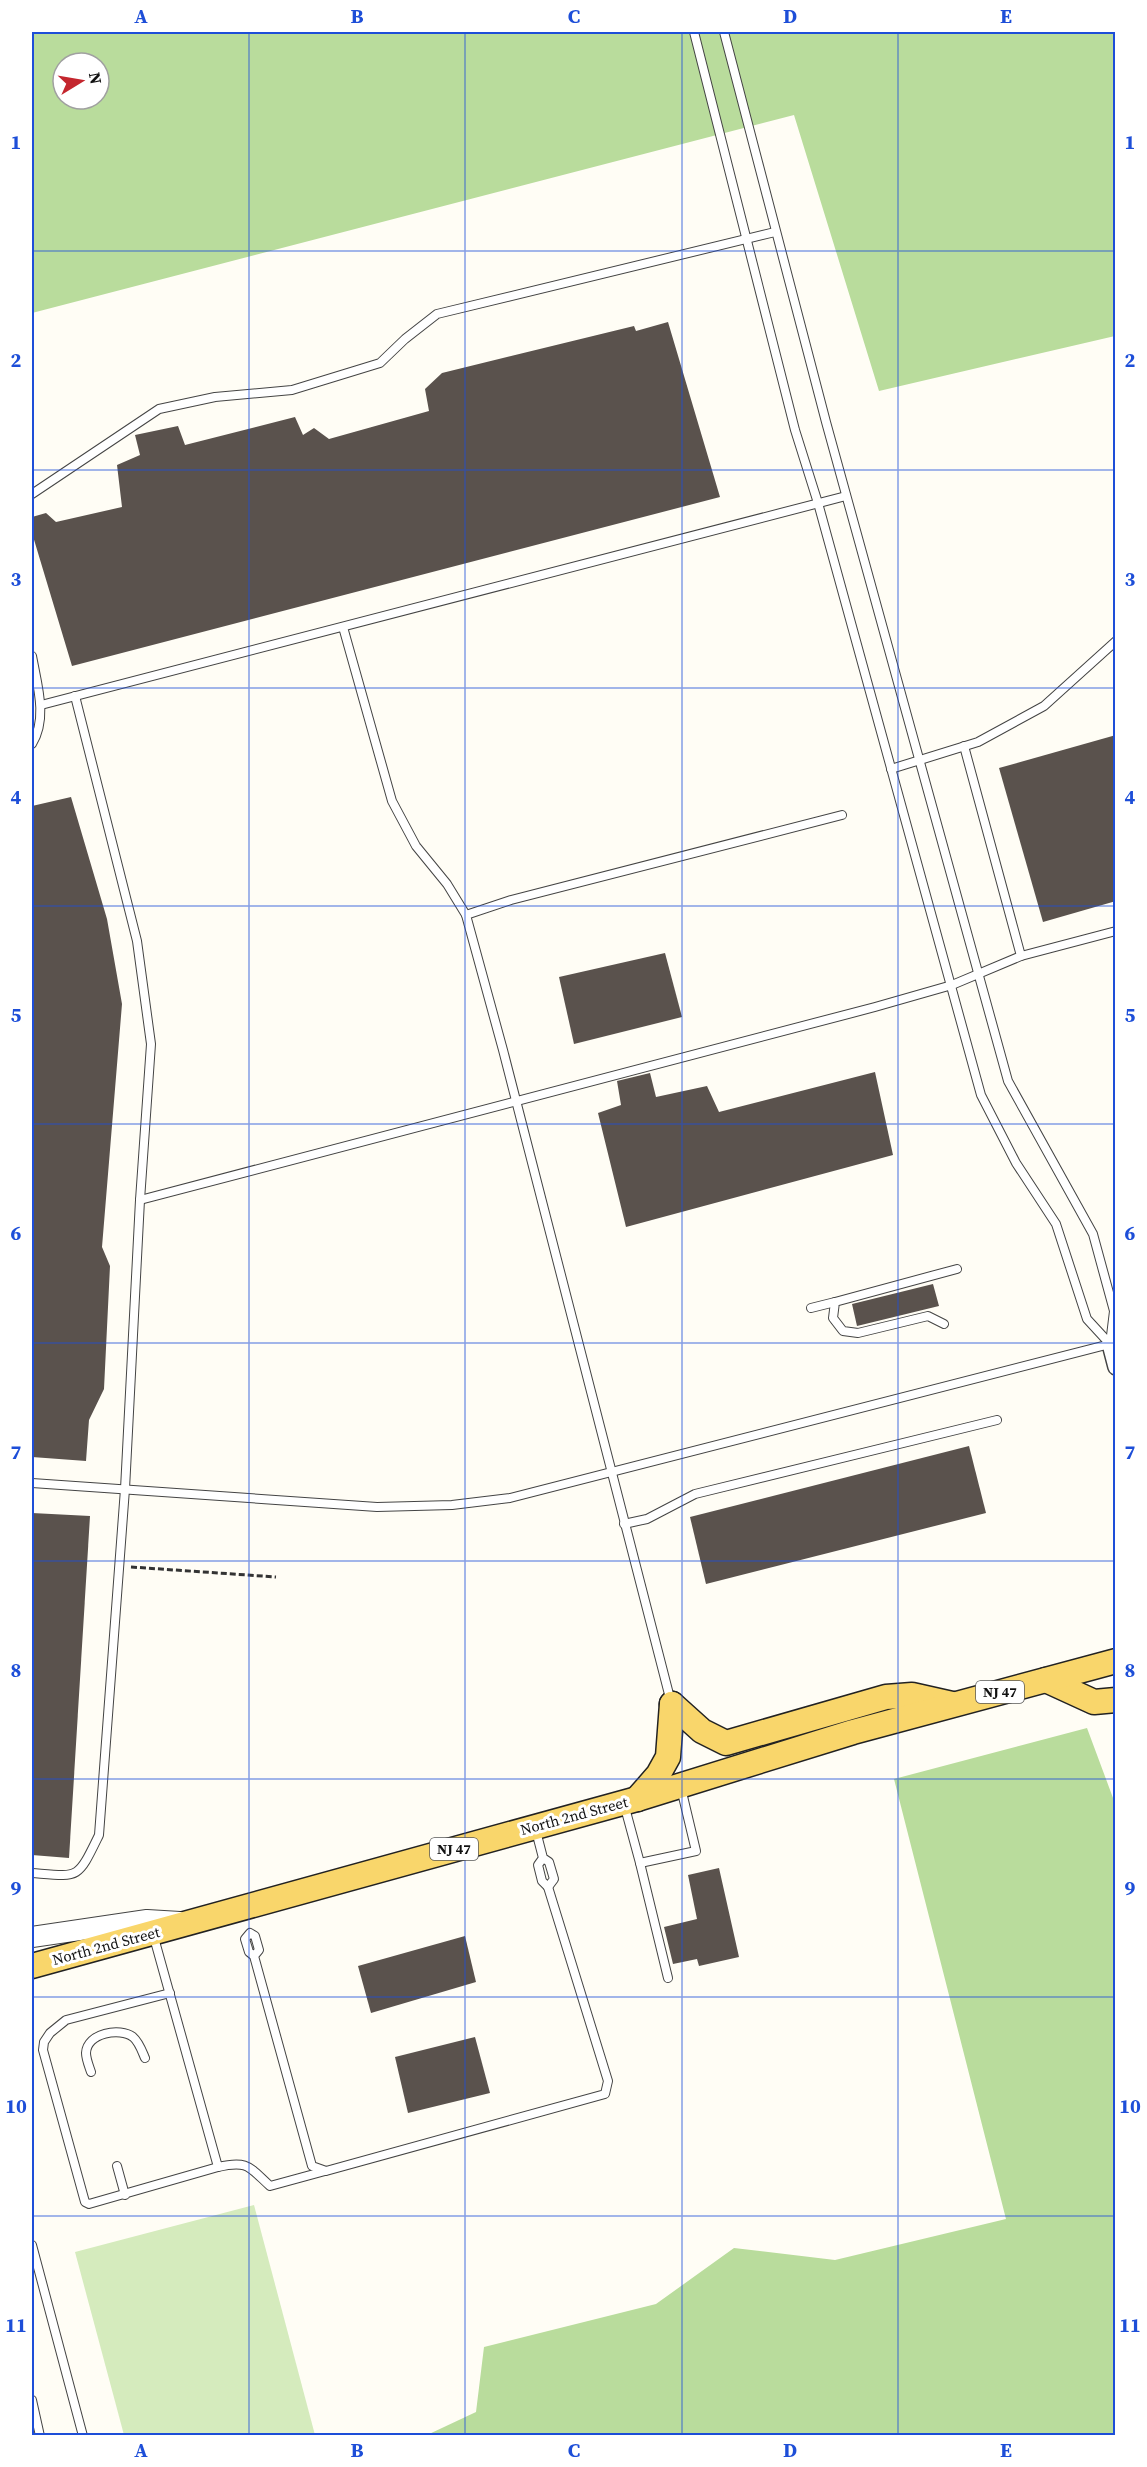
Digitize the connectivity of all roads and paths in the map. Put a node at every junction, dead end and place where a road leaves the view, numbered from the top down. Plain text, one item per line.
1 (694, 32) edge
2 (724, 32) edge
3 (776, 232) junction
4 (748, 239) junction
5 (32, 494) edge
6 (846, 496) junction
7 (818, 503) junction
8 (344, 627) junction
9 (1116, 641) edge
10 (32, 656) edge
11 (75, 696) junction
12 (41, 705) junction
13 (32, 744) edge
14 (964, 746) junction
15 (918, 761) junction
16 (891, 769) junction
17 (842, 815) dead end
18 (466, 915) junction
19 (1116, 931) edge
20 (1021, 956) junction
21 (977, 973) junction
22 (952, 985) junction
23 (516, 1100) junction
24 (140, 1200) junction
25 (957, 1269) dead end
26 (835, 1302) junction
27 (811, 1308) dead end
28 (944, 1324) dead end
29 (1113, 1343) edge
30 (1116, 1367) edge
31 (997, 1420) dead end
32 (610, 1472) junction
33 (32, 1483) edge
34 (125, 1488) junction
35 (624, 1524) junction
36 (119, 1567) junction
37 (276, 1577) dead end
38 (1116, 1661) edge
39 (1046, 1680) junction
40 (1116, 1700) edge
41 (672, 1704) junction
42 (954, 1705) junction
43 (681, 1786) junction
44 (630, 1801) junction
45 (534, 1827) junction
46 (640, 1863) junction
47 (32, 1873) edge
48 (189, 1923) junction
49 (153, 1933) junction
50 (32, 1937) edge
51 (254, 1956) dead end
52 (32, 1966) edge
53 (668, 1978) dead end
54 (170, 1993) junction
55 (145, 2058) dead end
56 (91, 2072) dead end
57 (117, 2166) dead end
58 (218, 2167) junction
59 (326, 2171) junction
60 (124, 2195) junction
61 (32, 2245) edge
62 (32, 2400) edge
63 (40, 2436) edge
64 (83, 2436) edge

1 - 4 lane
2 - 3 lane
3 - 4 lane
3 - 6 lane
4 - 5 lane
4 - 7 lane
6 - 7 lane
6 - 15 lane
7 - 8 lane
7 - 16 lane
8 - 11 lane
8 - 18 lane
9 - 14 lane
10 - 12 lane
11 - 12 lane
11 - 24 lane
12 - 13 lane
14 - 15 lane
14 - 20 lane
15 - 16 lane
15 - 21 lane
16 - 22 lane
17 - 18 lane
18 - 23 lane
19 - 20 lane
20 - 21 lane
21 - 22 lane
21 - 29 lane
22 - 23 lane
22 - 29 lane
23 - 24 lane
23 - 32 lane
24 - 34 lane
25 - 26 lane
26 - 27 lane
26 - 28 lane
29 - 30 street
29 - 32 lane
31 - 35 lane
32 - 34 lane
32 - 35 lane
33 - 34 lane
34 - 36 lane
35 - 41 lane
36 - 37 path
36 - 47 lane
38 - 39 main road, North 2nd Street / NJ 47
39 - 40 main road
39 - 42 main road, North 2nd Street / NJ 47
41 - 42 main road
41 - 44 main road
42 - 43 main road, North 2nd Street / NJ 47
43 - 44 main road, North 2nd Street / NJ 47
43 - 46 lane
44 - 45 main road, North 2nd Street / NJ 47
44 - 46 lane
45 - 48 main road, North 2nd Street / NJ 47
45 - 59 lane
46 - 53 lane
48 - 49 main road, North 2nd Street / NJ 47
48 - 50 street
49 - 52 main road, North 2nd Street / NJ 47
49 - 54 lane
51 - 59 lane
54 - 58 lane
54 - 60 lane
55 - 56 lane
57 - 60 lane
58 - 59 lane
58 - 60 lane
61 - 64 lane
62 - 63 lane

